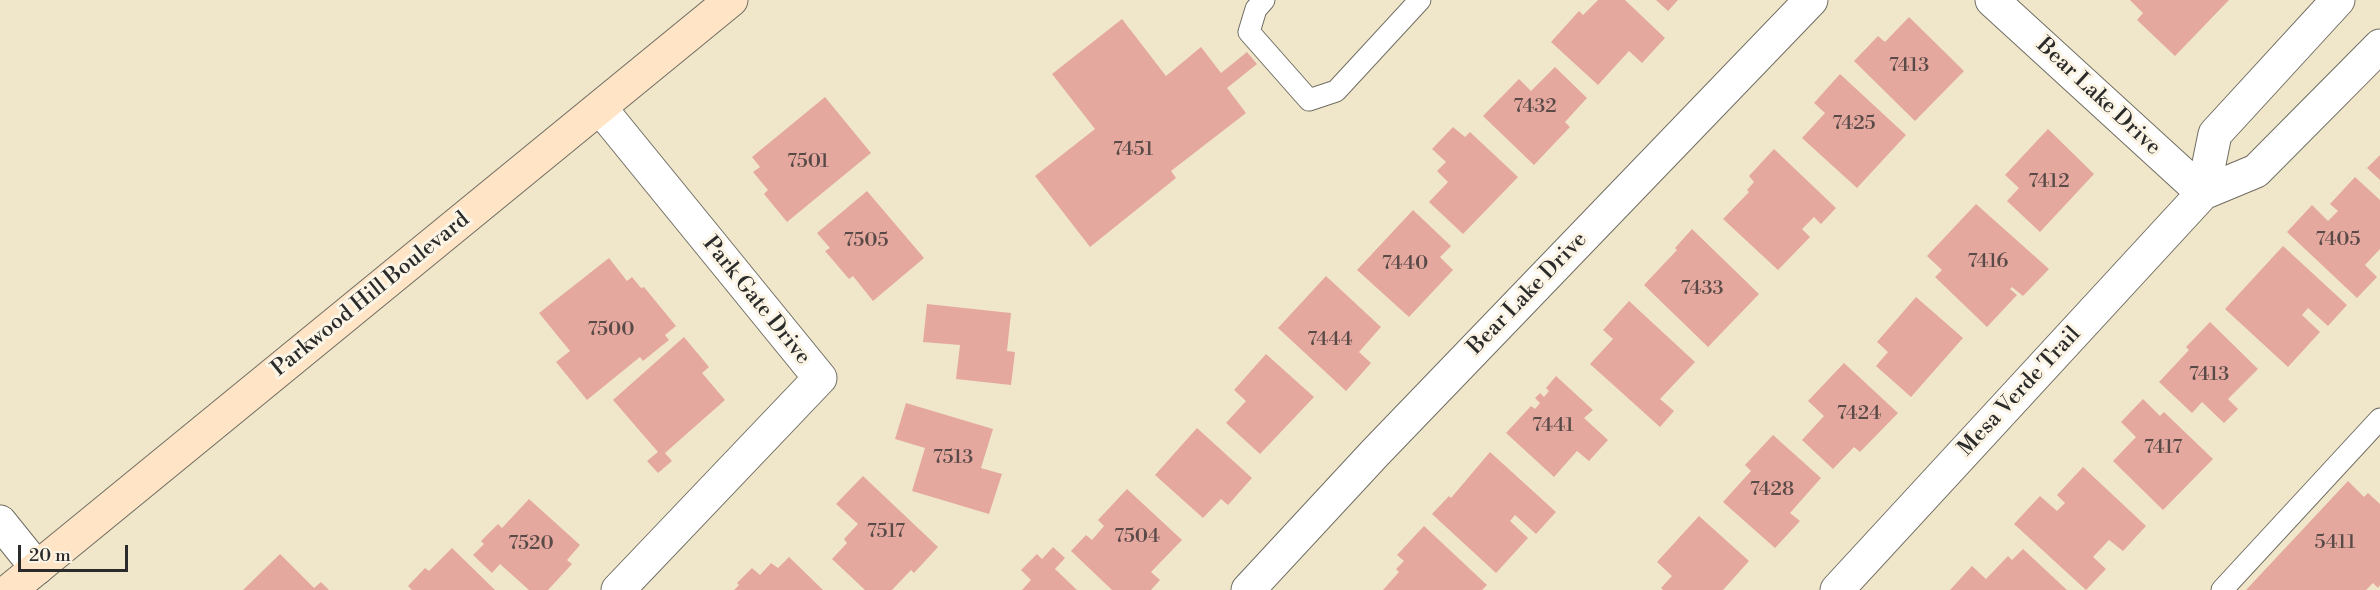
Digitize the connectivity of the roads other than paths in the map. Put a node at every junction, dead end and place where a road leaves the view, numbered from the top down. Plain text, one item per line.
1 (731, 0) edge
2 (1264, 0) edge
3 (1420, 0) edge
4 (1811, 0) edge
5 (1992, 0) edge
6 (2338, 0) edge
7 (2380, 46) edge
8 (600, 108) junction
9 (2203, 193) junction
10 (2380, 419) edge
11 (0, 522) edge
12 (37, 568) junction
13 (10, 590) edge
14 (618, 590) edge
15 (1248, 590) edge
16 (1837, 590) edge
17 (2222, 590) edge

1 - 8 street, Parkwood Hill Boulevard
2 - 3 lane
4 - 15 street, Bear Lake Drive
5 - 9 street, Bear Lake Drive
6 - 9 street
7 - 9 street, Mesa Verde Trail
8 - 12 street, Parkwood Hill Boulevard
8 - 14 street, Park Gate Drive
9 - 16 street, Mesa Verde Trail
10 - 17 lane
11 - 12 street
12 - 13 street, Parkwood Hill Boulevard

